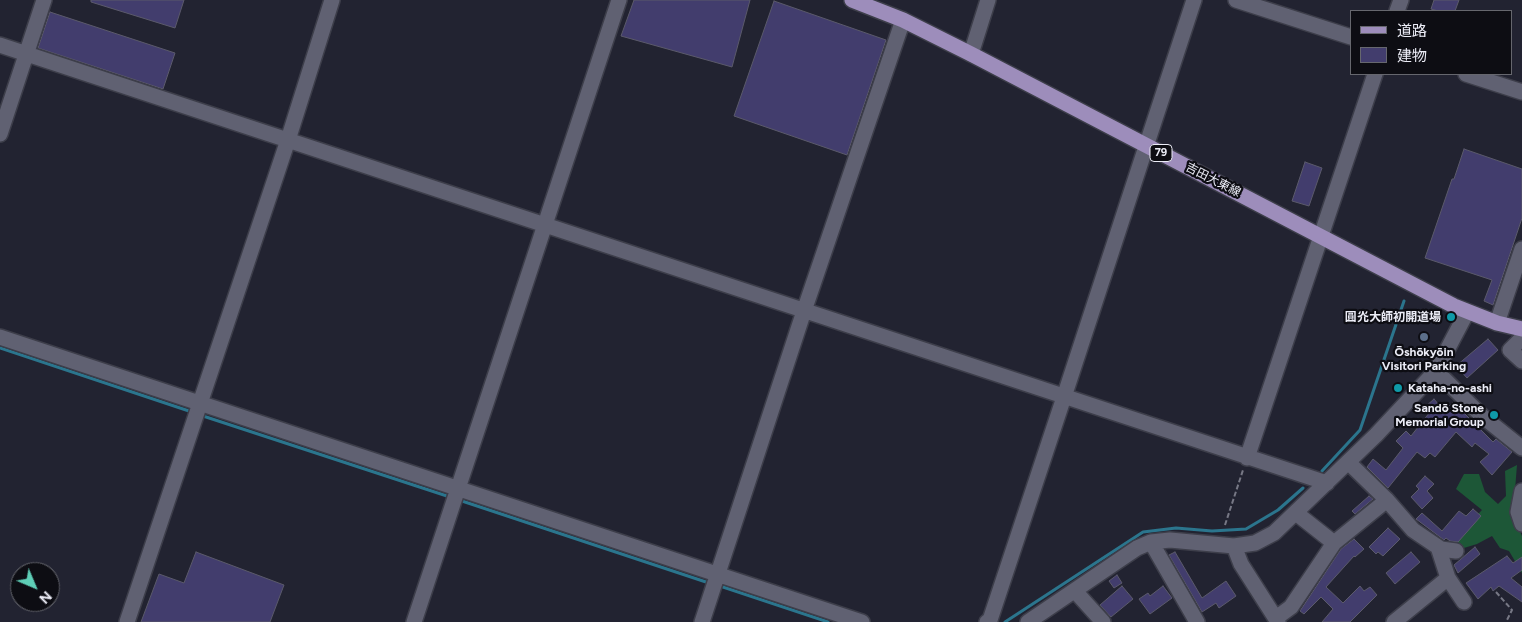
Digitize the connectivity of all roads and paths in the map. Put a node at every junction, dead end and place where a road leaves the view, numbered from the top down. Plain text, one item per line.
1 (44, 0) edge
2 (332, 0) edge
3 (619, 0) edge
4 (852, 0) edge
5 (988, 0) edge
6 (1194, 0) edge
7 (1236, 0) edge
8 (903, 20) junction
9 (1350, 37) edge
10 (0, 44) edge
11 (27, 53) junction
12 (971, 54) junction
13 (1375, 75) edge
14 (1469, 75) edge
15 (1522, 92) edge
16 (0, 134) edge
17 (288, 140) junction
18 (1145, 145) junction
19 (546, 225) junction
20 (1322, 237) junction
21 (1522, 249) edge
22 (804, 311) junction
23 (1467, 312) junction
24 (1497, 323) junction
25 (1522, 329) edge
26 (0, 337) edge
27 (1522, 338) edge
28 (1522, 361) edge
29 (1436, 371) junction
30 (1064, 397) junction
31 (196, 410) junction
32 (1522, 448) edge
33 (1522, 454) edge
34 (1247, 458) junction
35 (1522, 459) edge
36 (1348, 462) junction
37 (1327, 483) junction
38 (1522, 490) edge
39 (455, 495) junction
40 (1387, 500) junction
41 (1296, 513) junction
42 (1522, 524) edge
43 (1225, 525) dead end
44 (1151, 542) junction
45 (1334, 543) junction
46 (1234, 546) junction
47 (1438, 547) junction
48 (1456, 550) dead end
49 (1448, 578) junction
50 (715, 581) junction
51 (1075, 591) junction
52 (1496, 592) dead end
53 (1464, 602) dead end
54 (1277, 620) edge
55 (127, 622) edge
56 (414, 622) edge
57 (702, 622) edge
58 (862, 622) edge
59 (987, 622) edge
60 (1028, 622) edge
61 (1103, 622) edge
62 (1197, 622) edge
63 (1394, 622) edge
64 (1506, 622) edge

1 - 11 street
2 - 17 street
3 - 19 street
4 - 8 main road, 吉田大東線 / 79
5 - 12 street
6 - 18 street
7 - 9 street
8 - 12 main road, 吉田大東線 / 79
8 - 22 street
10 - 11 street
11 - 16 street
11 - 17 street
12 - 18 main road, 吉田大東線 / 79
13 - 20 street
14 - 15 street
17 - 19 street
17 - 31 street
18 - 20 main road, 吉田大東線 / 79
18 - 30 street
19 - 22 street
19 - 39 street
20 - 23 main road, 吉田大東線 / 79
20 - 34 street
21 - 24 street
22 - 30 street
22 - 50 street
23 - 24 main road, 吉田大東線 / 79
23 - 29 street
24 - 25 main road, 吉田大東線 / 79
26 - 31 street
27 - 28 street
29 - 32 street
29 - 36 street
30 - 34 street
30 - 59 street
31 - 39 street
31 - 55 street
33 - 35 street
34 - 37 street
34 - 43 path
36 - 37 street
36 - 40 street
37 - 41 street
38 - 42 street
39 - 50 street
39 - 56 street
40 - 45 street
40 - 47 street
41 - 45 street
41 - 46 street
44 - 46 street
44 - 51 street
44 - 62 street
45 - 54 street
46 - 54 street
47 - 48 street
47 - 49 street
49 - 53 street
49 - 63 street
50 - 57 street
50 - 58 street
51 - 60 street
51 - 61 street
52 - 64 path

